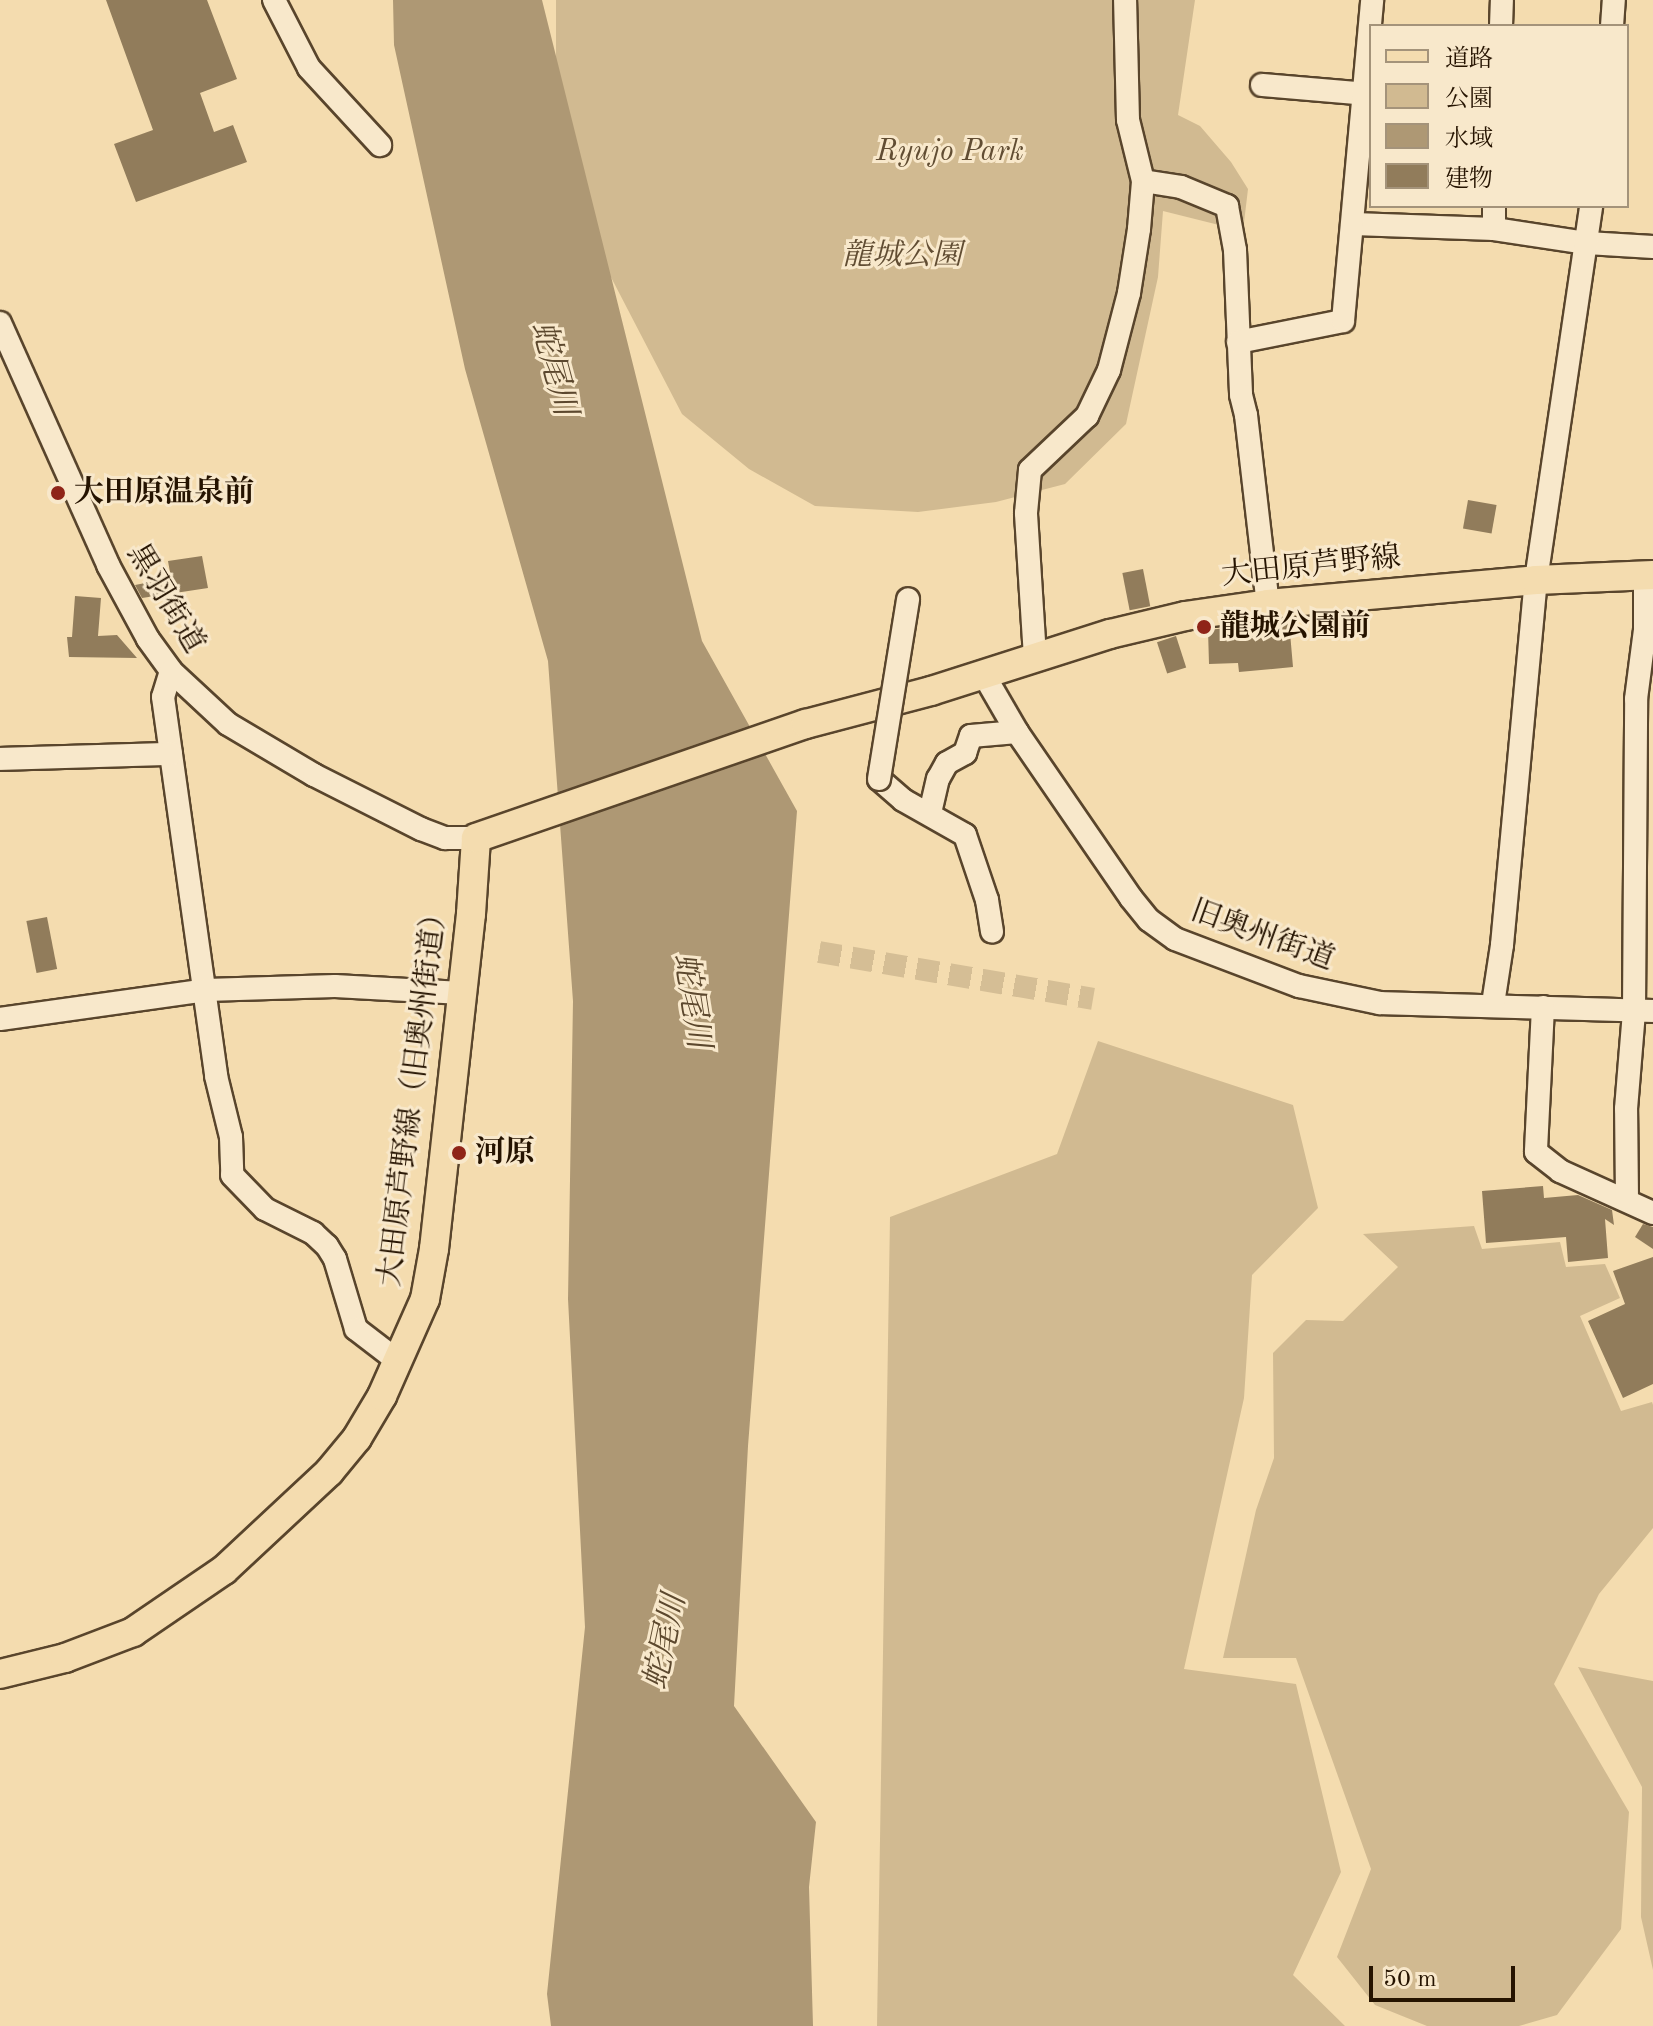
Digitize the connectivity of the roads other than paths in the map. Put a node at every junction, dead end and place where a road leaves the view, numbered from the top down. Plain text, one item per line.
1 (274, 0) edge
2 (1125, 0) edge
3 (1372, 0) edge
4 (1502, 0) edge
5 (1614, 0) edge
6 (1370, 24) edge
7 (1501, 24) edge
8 (1612, 24) edge
9 (1369, 47) edge
10 (1262, 85) dead end
11 (1366, 94) junction
12 (380, 145) dead end
13 (1143, 181) junction
14 (1591, 208) edge
15 (1494, 217) edge
16 (1354, 224) junction
17 (1587, 243) junction
18 (1653, 247) edge
19 (0, 323) edge
20 (1238, 342) junction
21 (1649, 575) edge
22 (1536, 580) junction
23 (908, 599) dead end
24 (1268, 604) junction
25 (1035, 657) junction
26 (171, 671) junction
27 (984, 675) junction
28 (1644, 699) edge
29 (1017, 732) junction
30 (171, 754) junction
31 (0, 759) edge
32 (930, 813) junction
33 (476, 838) junction
34 (992, 932) dead end
35 (206, 990) junction
36 (462, 993) junction
37 (1493, 1004) junction
38 (1543, 1007) junction
39 (1643, 1011) edge
40 (0, 1019) edge
41 (1627, 1198) junction
42 (1653, 1213) edge
43 (399, 1362) junction
44 (0, 1674) edge

1 - 12 street
2 - 13 street
3 - 6 street
4 - 7 street
5 - 8 street
9 - 11 street
10 - 11 street
11 - 16 street
13 - 20 street
13 - 25 street
14 - 17 street
15 - 16 street
15 - 17 street
16 - 20 street
17 - 18 street
17 - 22 street
19 - 26 street, 黒羽街道
20 - 24 street
21 - 22 main road, 大田原芦野線
21 - 28 street
22 - 24 main road, 大田原芦野線
22 - 37 street
23 - 32 street, bridge
24 - 25 main road, 大田原芦野線
25 - 27 main road, 大田原芦野線
26 - 30 street
26 - 33 street, 黒羽街道
27 - 29 street, 旧奥州街道
27 - 33 main road
28 - 39 street
29 - 32 street
29 - 37 street, 旧奥州街道
30 - 31 street
30 - 35 street
32 - 34 street
33 - 36 main road, 大田原芦野線（旧奥州街道）
35 - 36 street
35 - 40 street
35 - 43 street
36 - 43 main road, 大田原芦野線（旧奥州街道）
37 - 38 street, 旧奥州街道
38 - 39 street, 旧奥州街道
38 - 41 street
39 - 41 street
41 - 42 street
43 - 44 main road, 大田原芦野線（旧奥州街道）

